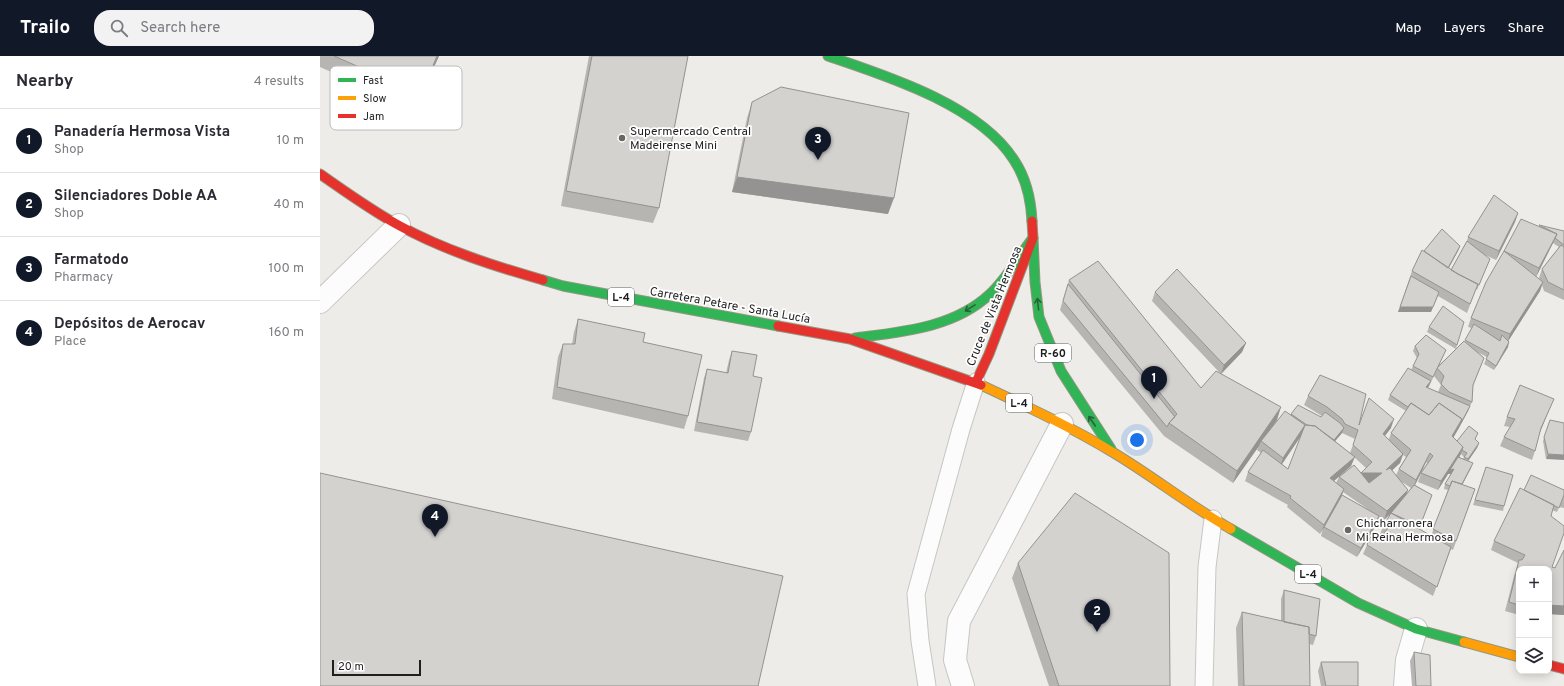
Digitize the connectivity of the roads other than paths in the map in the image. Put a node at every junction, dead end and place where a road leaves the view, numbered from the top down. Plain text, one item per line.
1 (828, 56) edge
2 (320, 174) edge
3 (399, 225) junction
4 (1033, 238) junction
5 (320, 302) edge
6 (850, 339) junction
7 (976, 382) junction
8 (1062, 424) junction
9 (1114, 453) junction
10 (1213, 519) junction
11 (1416, 629) junction
12 (1516, 656) edge
13 (1552, 666) edge
14 (1564, 669) edge
15 (927, 686) edge
16 (963, 686) edge
17 (1204, 686) edge
18 (1405, 686) edge

1 - 4 main road, R-60
2 - 3 main road, Carretera Petare - Santa Lucía / L-4
3 - 5 street
3 - 6 main road, Carretera Petare - Santa Lucía / L-4
4 -> 6 main road
4 - 7 main road, Cruce de Vista Hermosa / R-60
9 -> 4 main road, R-60
6 - 7 main road, L-4
7 - 8 main road, L-4
7 - 15 lane
8 - 9 main road, L-4
8 - 16 street
9 - 10 main road, L-4
10 - 11 main road, L-4
10 - 17 lane
11 - 12 main road, L-4
11 - 18 street
13 - 14 main road

